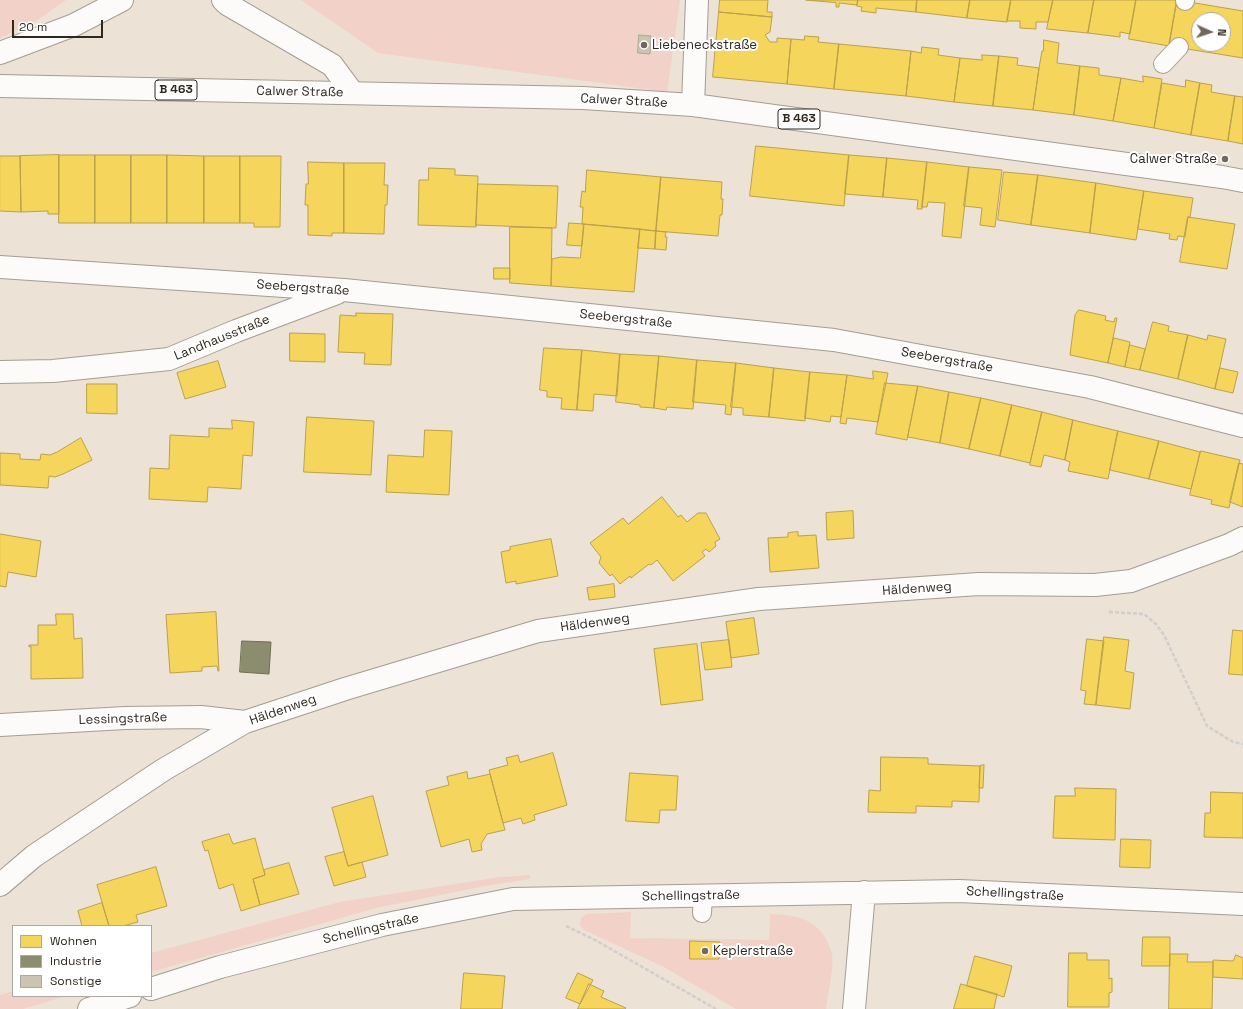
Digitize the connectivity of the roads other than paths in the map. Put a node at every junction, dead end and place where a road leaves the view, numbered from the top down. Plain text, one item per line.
1 (122, 0) edge
2 (223, 0) edge
3 (697, 0) edge
4 (1179, 47) dead end
5 (0, 53) edge
6 (1163, 64) dead end
7 (0, 86) edge
8 (352, 92) junction
9 (693, 105) junction
10 (1243, 182) edge
11 (0, 267) edge
12 (344, 290) junction
13 (0, 372) edge
14 (1243, 426) edge
15 (1243, 538) edge
16 (245, 722) junction
17 (0, 725) edge
18 (0, 885) edge
19 (864, 892) junction
20 (1243, 904) edge
21 (152, 989) edge
22 (127, 997) edge
23 (89, 1009) edge
24 (854, 1009) edge

1 - 5 street
2 - 8 street
3 - 9 street
4 - 6 lane
7 - 8 street, Calwer Straße / B 463
8 - 9 street, Calwer Straße / B 463
9 - 10 street, Calwer Straße / B 463
11 - 12 street, Seebergstraße
12 - 13 street, Landhausstraße
12 - 14 street, Seebergstraße
15 - 16 street, Häldenweg
16 - 17 street, Lessingstraße
16 - 18 street, Häldenweg
19 - 20 street, Schellingstraße
19 - 21 street, Schellingstraße
19 - 24 street
22 - 23 street

